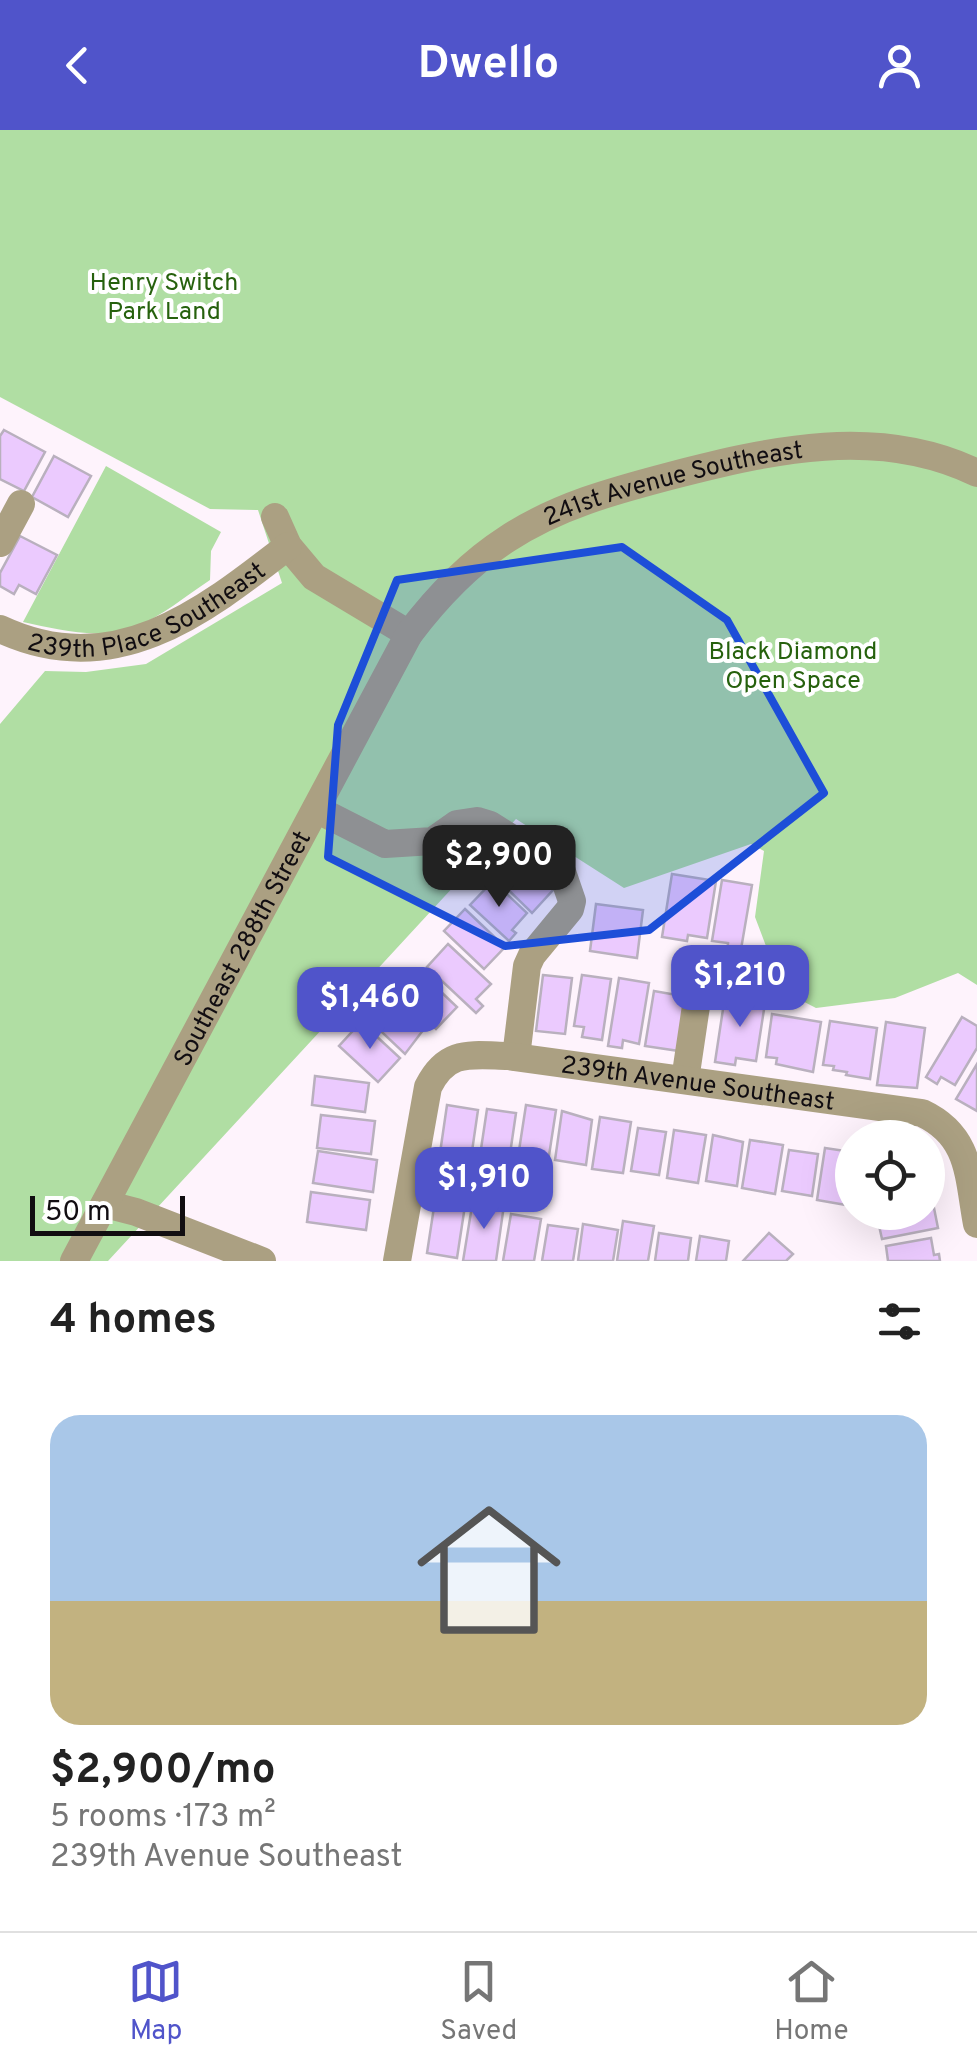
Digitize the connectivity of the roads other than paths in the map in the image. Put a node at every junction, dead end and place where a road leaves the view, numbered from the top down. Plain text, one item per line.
1 (977, 473) edge
2 (21, 504) dead end
3 (275, 517) dead end
4 (0, 544) edge
5 (288, 546) junction
6 (0, 629) edge
7 (409, 634) junction
8 (316, 809) junction
9 (703, 959) dead end
10 (516, 1057) junction
11 (685, 1080) junction
12 (105, 1204) junction
13 (977, 1224) edge
14 (74, 1261) edge
15 (262, 1261) edge
16 (397, 1261) edge

1 - 7 street, 241st Avenue Southeast
2 - 4 street
3 - 5 street
5 - 6 street, 239th Place Southeast
5 - 7 street
7 - 8 street, Southeast 288th Street
8 - 10 street
8 - 12 street, Southeast 288th Street
9 - 11 street
10 - 11 street, 239th Avenue Southeast
10 - 16 street, 239th Avenue Southeast
11 - 13 street, 239th Avenue Southeast
12 - 14 street, Southeast 288th Street
12 - 15 street

